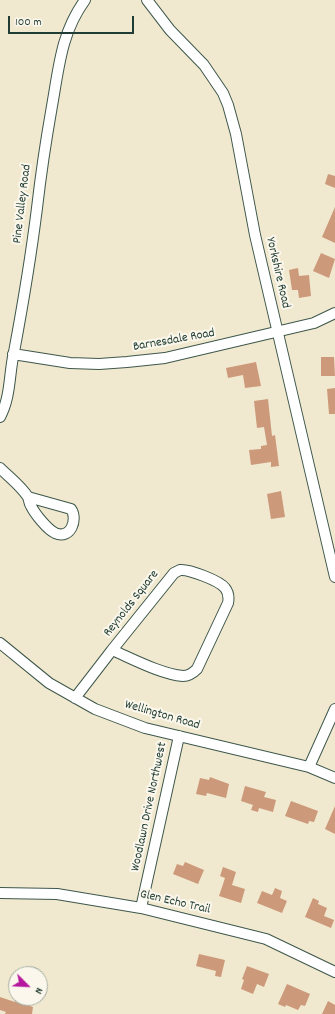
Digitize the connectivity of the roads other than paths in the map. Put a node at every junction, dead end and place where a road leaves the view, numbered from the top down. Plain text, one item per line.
1 (85, 0) edge
2 (147, 0) edge
3 (335, 313) edge
4 (278, 332) junction
5 (13, 354) junction
6 (0, 417) edge
7 (0, 468) edge
8 (28, 497) junction
9 (332, 557) edge
10 (335, 577) edge
11 (0, 643) edge
12 (112, 650) junction
13 (75, 698) junction
14 (335, 709) edge
15 (179, 736) junction
16 (309, 767) junction
17 (335, 778) edge
18 (0, 893) edge
19 (141, 908) junction
20 (335, 972) edge

1 - 5 street, Pine Valley Road
2 - 4 street, Yorkshire Road
3 - 4 street, Barnesdale Road
4 - 5 street, Barnesdale Road
4 - 9 street, Yorkshire Road
5 - 6 street, Pine Valley Road
7 - 8 street
8 - 8 street
9 - 10 street, Yorkshire Road
11 - 13 street, Wellington Road
12 - 12 street, Reynolds Square
12 - 13 street, Reynolds Square
13 - 15 street, Wellington Road
14 - 16 street
15 - 16 street, Wellington Road
15 - 19 street, Woodlawn Drive Northwest
16 - 17 street, Wellington Road
18 - 19 street, Glen Echo Trail
19 - 20 street, Glen Echo Trail

